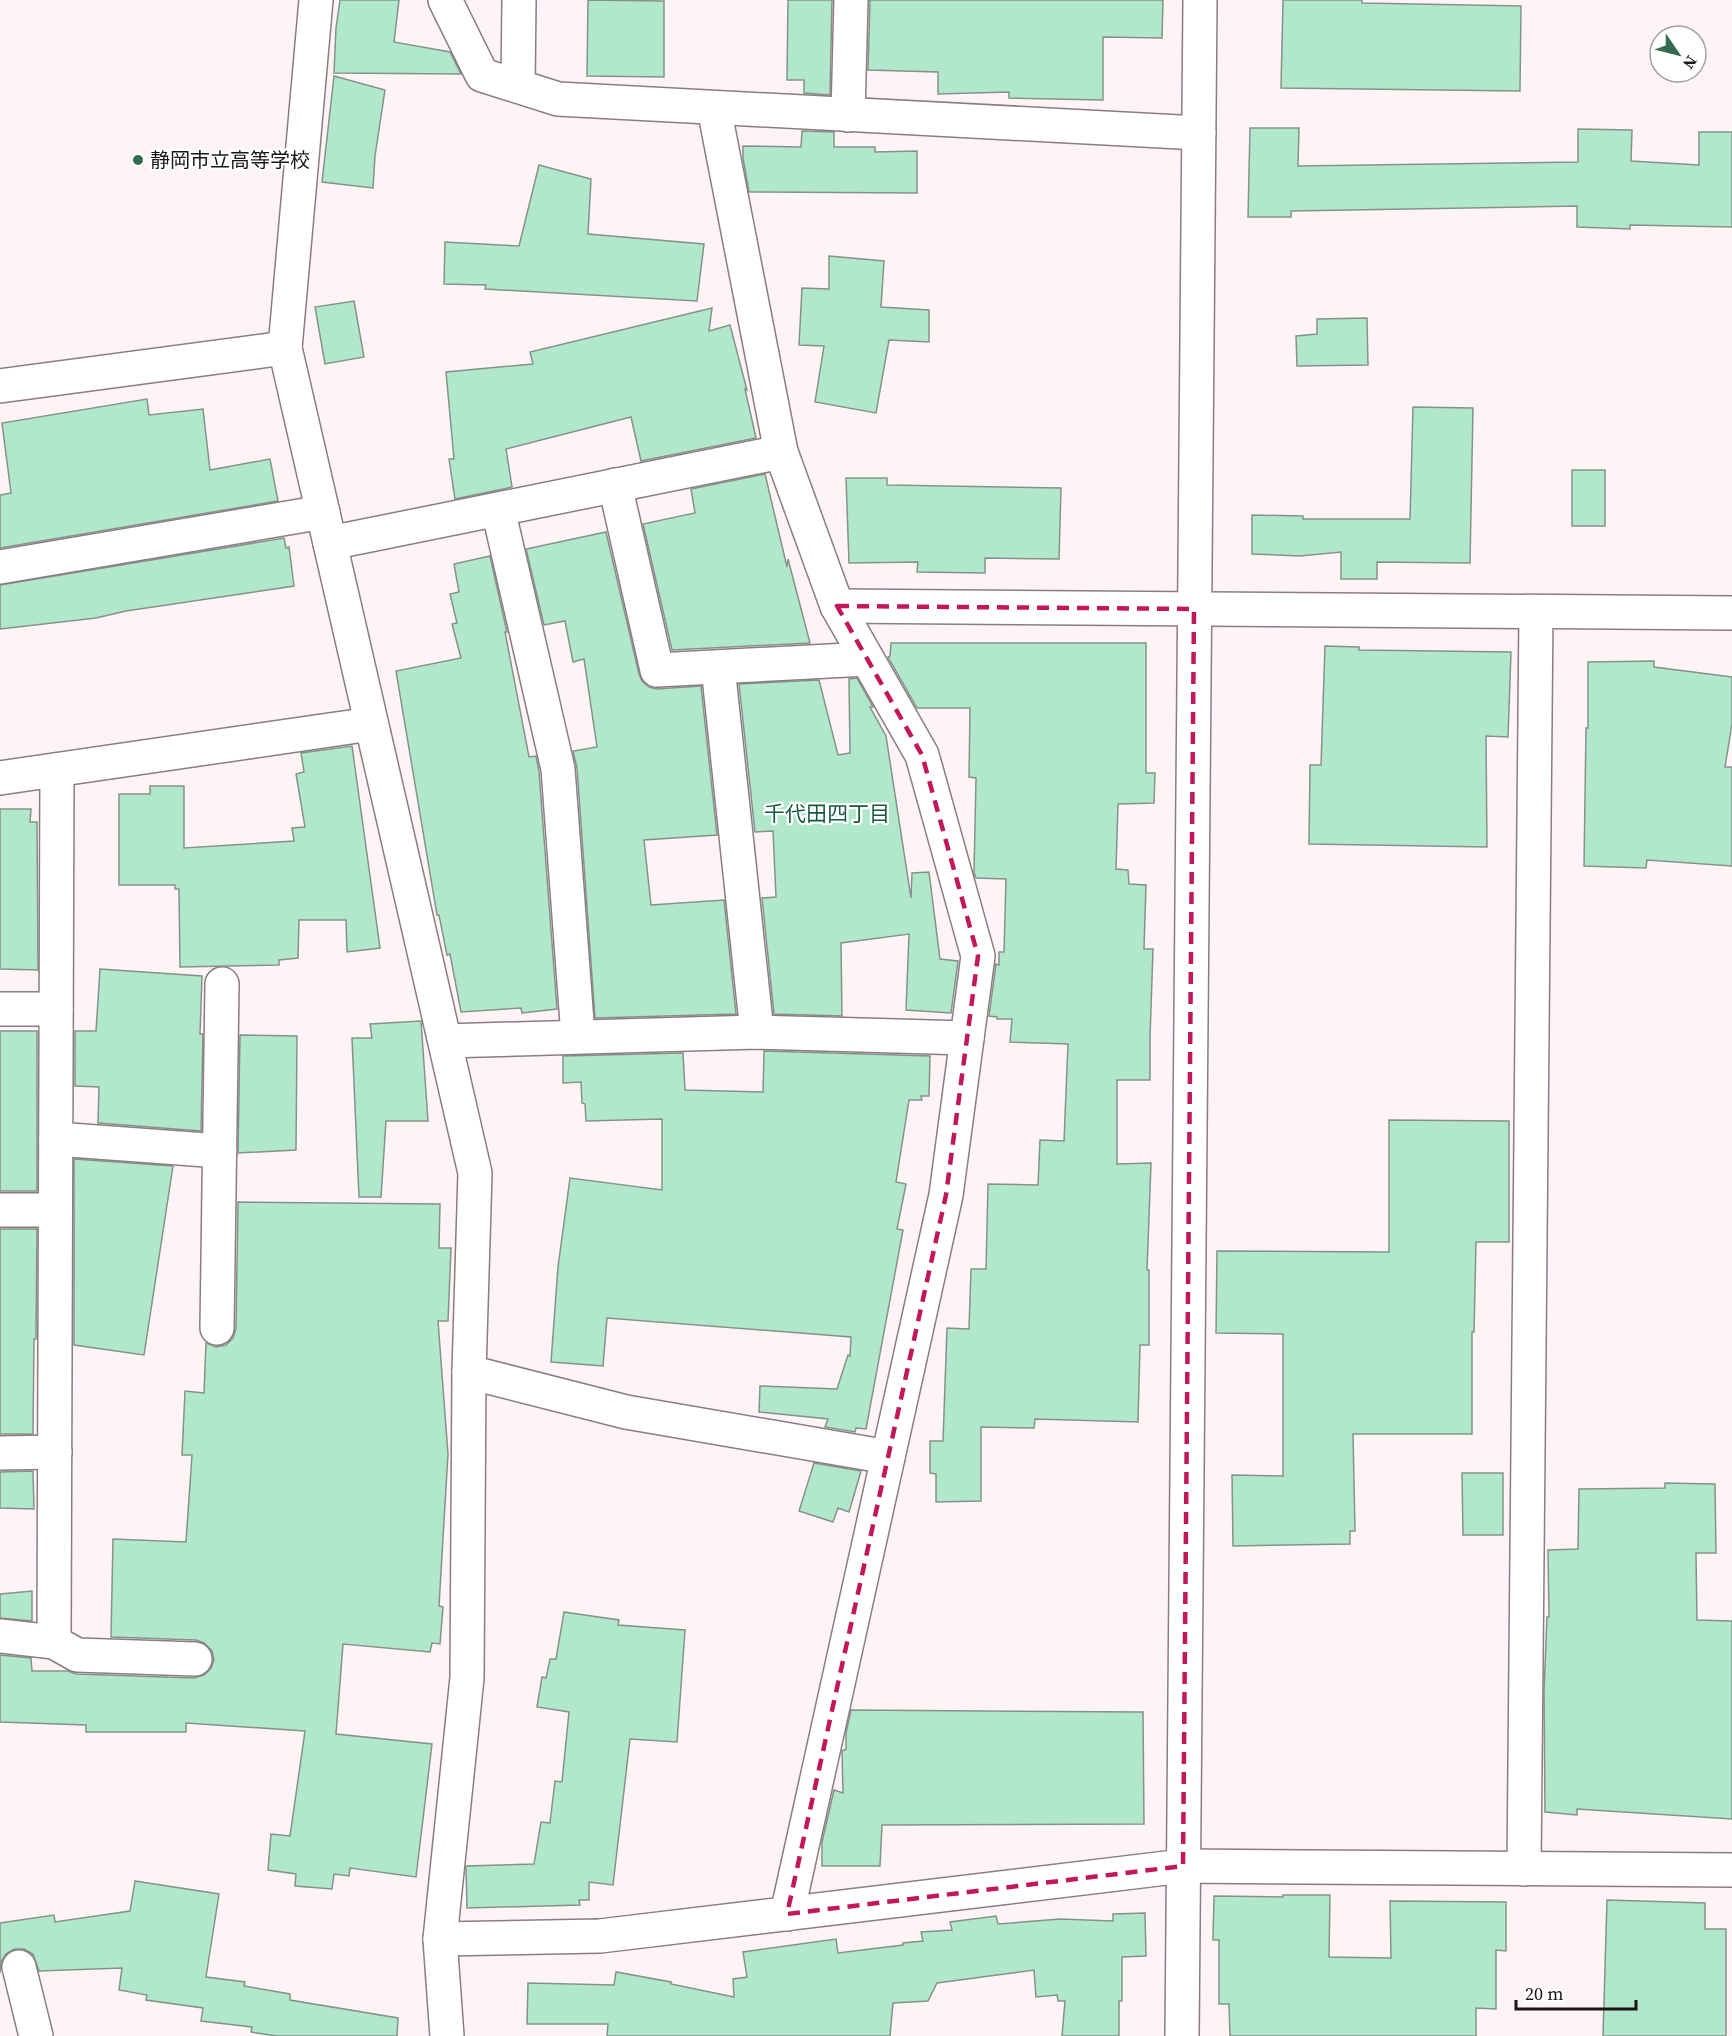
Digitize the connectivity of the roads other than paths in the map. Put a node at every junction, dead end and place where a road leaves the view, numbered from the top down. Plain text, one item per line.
1 (316, 0) edge
2 (445, 0) edge
3 (519, 0) edge
4 (851, 0) edge
5 (1200, 0) edge
6 (518, 86) junction
7 (714, 108) junction
8 (848, 115) junction
9 (1199, 133) junction
10 (285, 348) junction
11 (0, 386) edge
12 (781, 452) junction
13 (615, 485) junction
14 (498, 508) junction
15 (326, 527) junction
16 (0, 567) edge
17 (837, 606) junction
18 (1194, 609) junction
19 (1536, 612) junction
20 (1732, 613) edge
21 (867, 659) junction
22 (718, 667) junction
23 (371, 724) junction
24 (57, 770) junction
25 (0, 778) edge
26 (222, 984) dead end
27 (0, 1009) edge
28 (56, 1009) junction
29 (757, 1032) junction
30 (578, 1036) junction
31 (967, 1038) junction
32 (445, 1041) junction
33 (56, 1139) junction
34 (219, 1151) junction
35 (0, 1210) edge
36 (55, 1210) junction
37 (217, 1328) dead end
38 (469, 1372) junction
39 (0, 1452) edge
40 (55, 1452) junction
41 (888, 1457) junction
42 (0, 1636) edge
43 (54, 1642) junction
44 (195, 1659) dead end
45 (1183, 1866) junction
46 (1524, 1869) junction
47 (1732, 1870) edge
48 (787, 1914) junction
49 (440, 1939) junction
50 (19, 1967) dead end
51 (36, 2036) edge
52 (447, 2036) edge
53 (1182, 2036) edge

1 - 10 street
2 - 6 street
3 - 6 street
4 - 8 street
5 - 9 street
6 - 7 street
7 - 8 street
7 - 12 street
8 - 9 street
9 - 18 street
10 - 11 street
10 - 15 street
12 - 13 street
12 - 17 street
13 - 14 street
13 - 22 street
14 - 15 street
14 - 30 street
15 - 16 street
15 - 23 street
17 - 18 street
17 - 21 street
18 - 19 street
18 - 45 street
19 - 20 street
19 - 46 street
21 - 22 street
21 - 31 street
22 - 29 street
23 - 24 street
23 - 32 street
24 - 25 street
24 - 28 street
26 - 34 street
27 - 28 street
28 - 33 street
29 - 30 street
29 - 31 street
30 - 32 street
31 - 41 street
32 - 38 street
33 - 34 street
33 - 36 street
34 - 37 street
35 - 36 street
36 - 40 street
38 - 41 street
38 - 49 street
39 - 40 street
40 - 43 street
41 - 48 street
42 - 43 street
43 - 44 street
45 - 46 street
45 - 48 street
45 - 53 street
46 - 47 street
48 - 49 street
49 - 52 street
50 - 51 street

